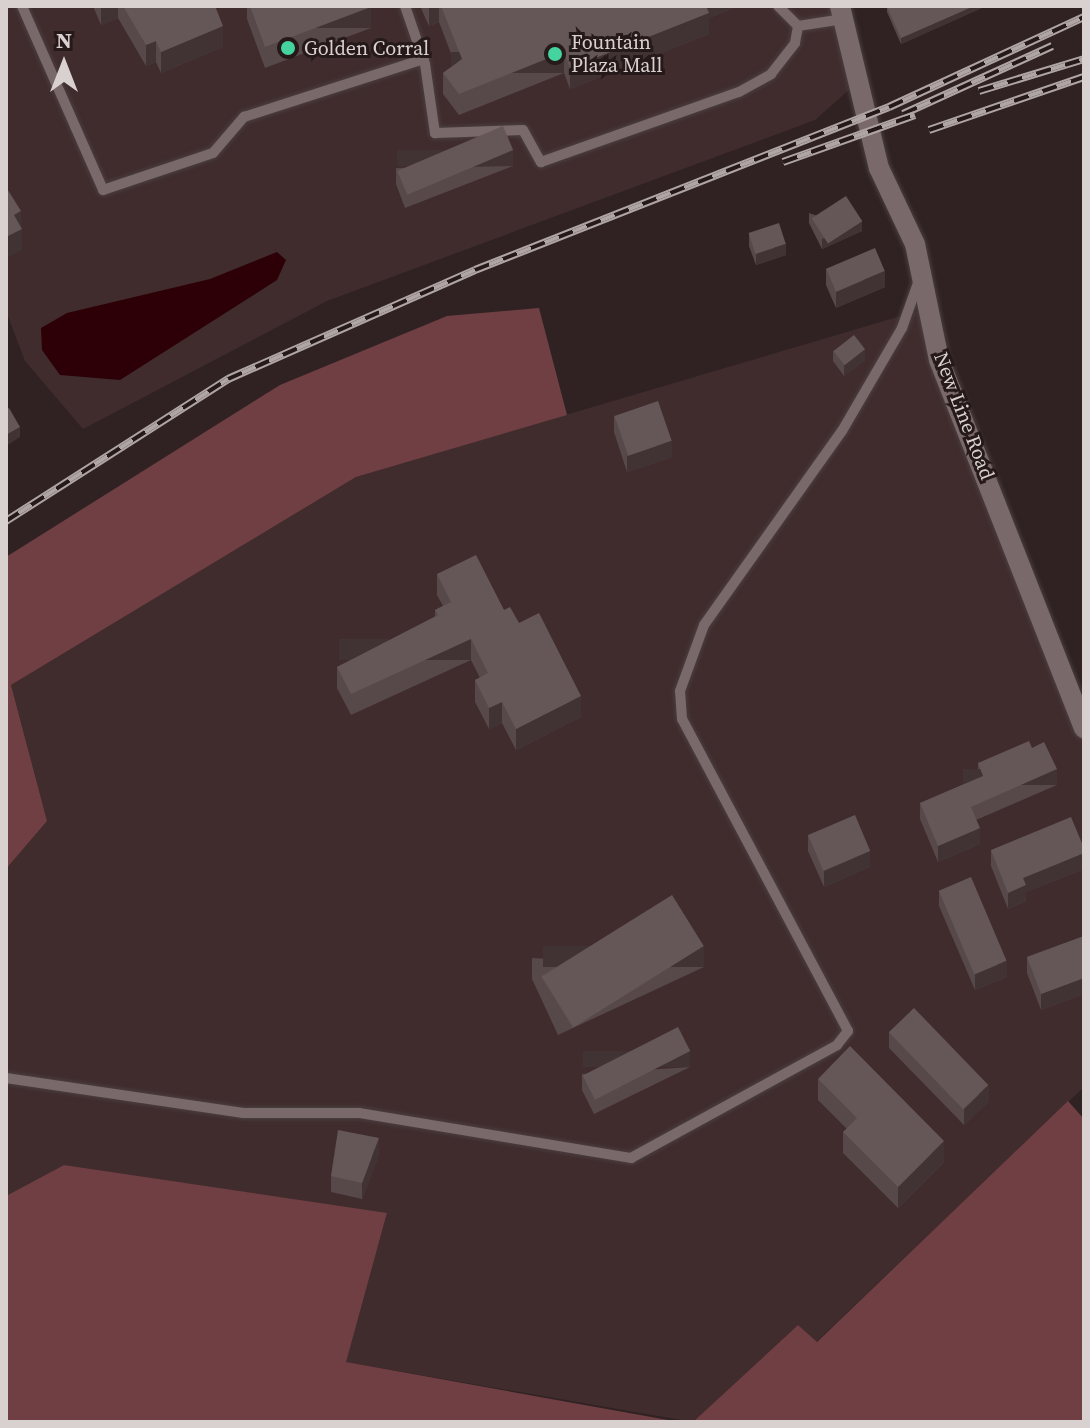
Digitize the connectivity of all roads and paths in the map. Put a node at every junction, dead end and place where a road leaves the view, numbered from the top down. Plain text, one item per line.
1 (22, 6) edge
2 (405, 6) edge
3 (778, 6) edge
4 (842, 12) edge
5 (798, 26) junction
6 (424, 59) junction
7 (922, 274) junction
8 (1084, 728) edge
9 (6, 1078) edge

1 - 6 lane
2 - 6 lane
3 - 5 lane
4 - 5 lane
4 - 7 street, New Line Road
5 - 6 lane
7 - 8 street, New Line Road
7 - 9 lane

